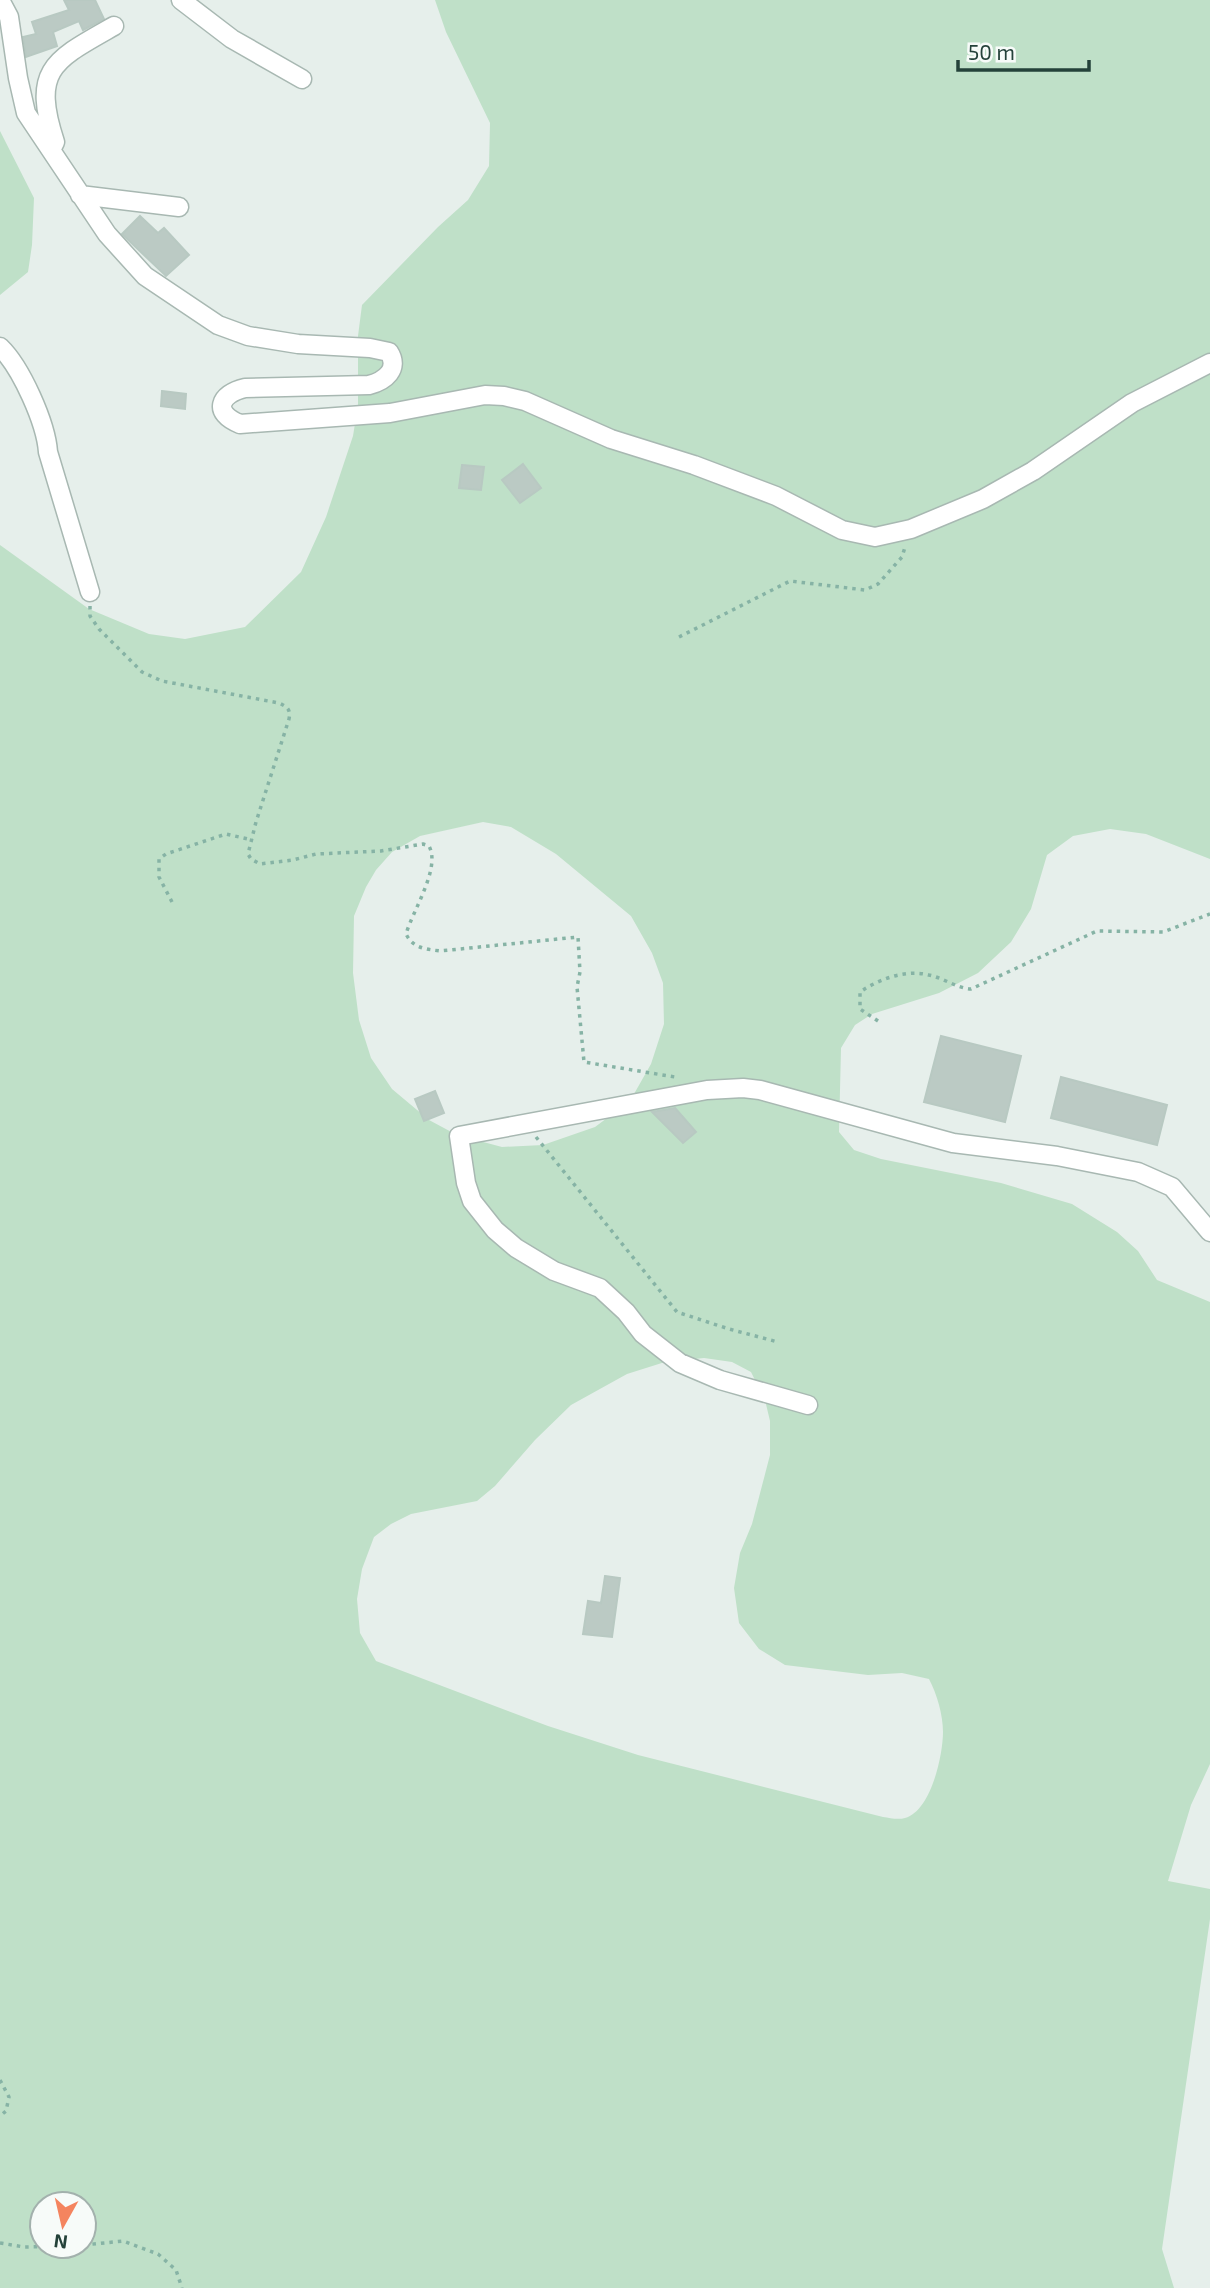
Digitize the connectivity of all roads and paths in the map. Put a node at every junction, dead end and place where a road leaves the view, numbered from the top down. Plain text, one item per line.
1 (0, 0) edge
2 (181, 0) edge
3 (114, 26) dead end
4 (302, 79) dead end
5 (50, 152) junction
6 (80, 195) junction
7 (179, 207) dead end
8 (0, 348) edge
9 (1210, 363) edge
10 (911, 529) junction
11 (90, 592) joint
12 (679, 637) dead end
13 (252, 840) junction
14 (172, 902) dead end
15 (1210, 914) edge
16 (878, 1021) dead end
17 (679, 1078) dead end
18 (526, 1125) junction
19 (1210, 1232) edge
20 (778, 1342) dead end
21 (808, 1405) dead end
22 (0, 2080) edge
23 (0, 2116) edge
24 (0, 2243) edge
25 (98, 2244) edge
26 (28, 2247) edge
27 (182, 2288) edge

1 - 5 street
2 - 4 street
3 - 5 street
5 - 6 street
6 - 7 street
6 - 10 street
8 - 11 street
9 - 10 street
10 - 12 path
11 - 13 path
13 - 14 path
13 - 17 path
15 - 16 path
18 - 19 street
18 - 20 path
18 - 21 street
22 - 23 path
24 - 26 path
25 - 27 path

